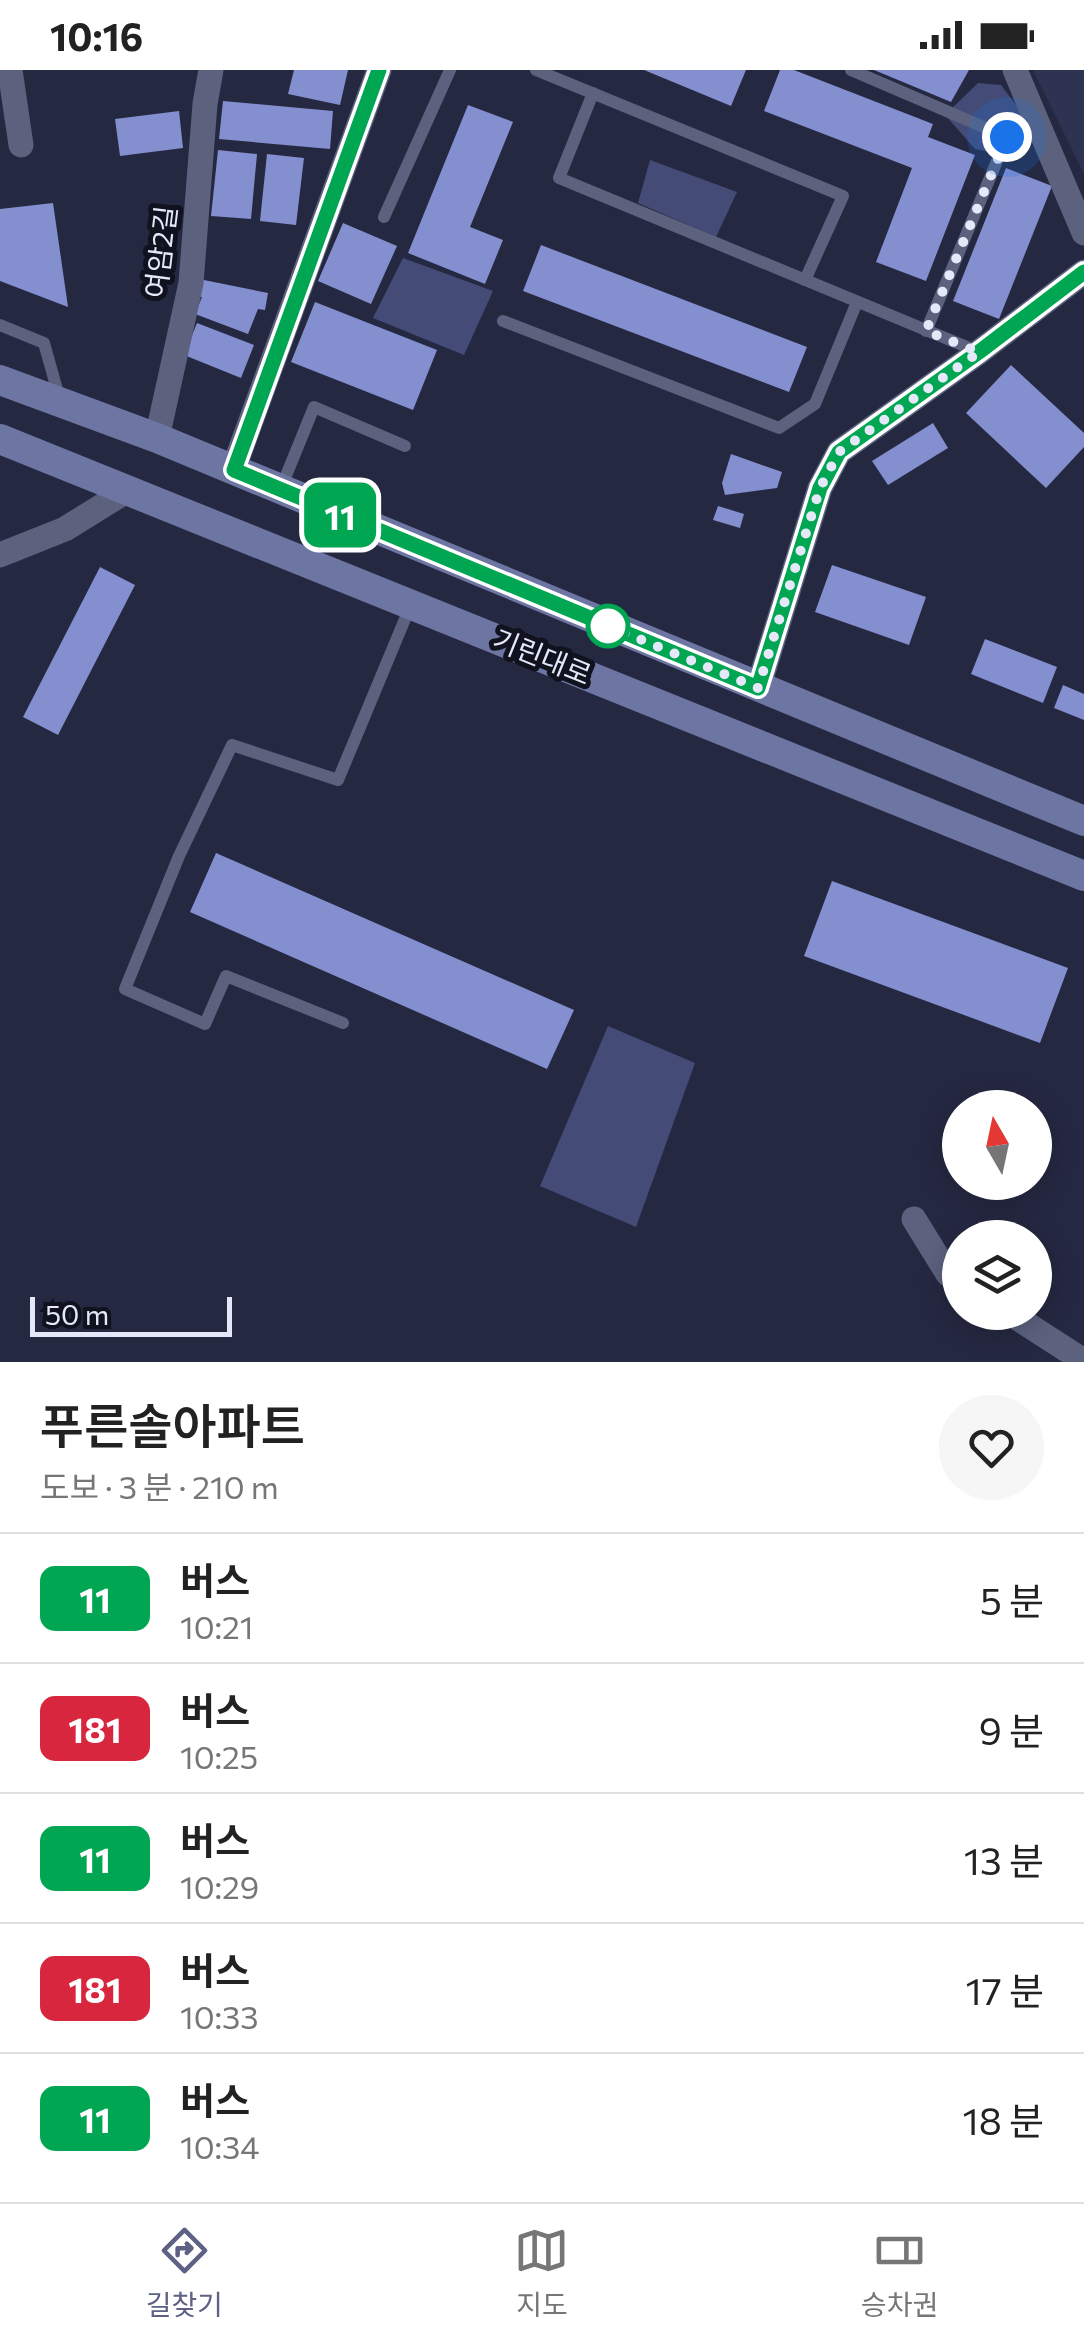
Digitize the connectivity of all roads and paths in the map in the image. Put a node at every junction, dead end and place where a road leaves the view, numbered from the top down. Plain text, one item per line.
1 (10, 70) edge
2 (211, 70) edge
3 (379, 70) edge
4 (450, 70) edge
5 (536, 70) edge
6 (851, 70) edge
7 (1015, 70) edge
8 (593, 93) junction
9 (21, 145) dead end
10 (384, 218) dead end
11 (1084, 233) edge
12 (1084, 272) edge
13 (805, 280) junction
14 (857, 302) junction
15 (503, 321) dead end
16 (0, 325) edge
17 (926, 331) junction
18 (979, 352) junction
19 (0, 380) edge
20 (61, 403) junction
21 (157, 438) junction
22 (0, 440) edge
23 (405, 446) dead end
24 (234, 470) junction
25 (128, 490) junction
26 (280, 490) junction
27 (0, 555) edge
28 (411, 605) junction
29 (758, 688) junction
30 (1084, 821) edge
31 (1084, 876) edge
32 (343, 1023) dead end
33 (914, 1219) dead end
34 (942, 1264) edge
35 (1036, 1330) edge
36 (1084, 1361) edge

1 - 9 street
2 - 21 street, 여암2길
3 - 24 street
4 - 10 lane
5 - 8 lane
6 - 17 lane
7 - 11 street
8 - 13 lane
8 - 13 lane
12 - 18 street
13 - 14 lane
14 - 15 lane
14 - 17 lane
16 - 20 lane
17 - 18 lane
18 - 29 street
19 - 20 street, 기린대로
20 - 21 street, 기린대로
21 - 24 street, 기린대로
22 - 25 street, 기린대로
23 - 26 lane
24 - 26 street, 기린대로
25 - 27 street
25 - 28 street, 기린대로
26 - 29 street, 기린대로
28 - 31 street, 기린대로
28 - 32 lane
29 - 30 street, 기린대로
33 - 34 street
35 - 36 street

